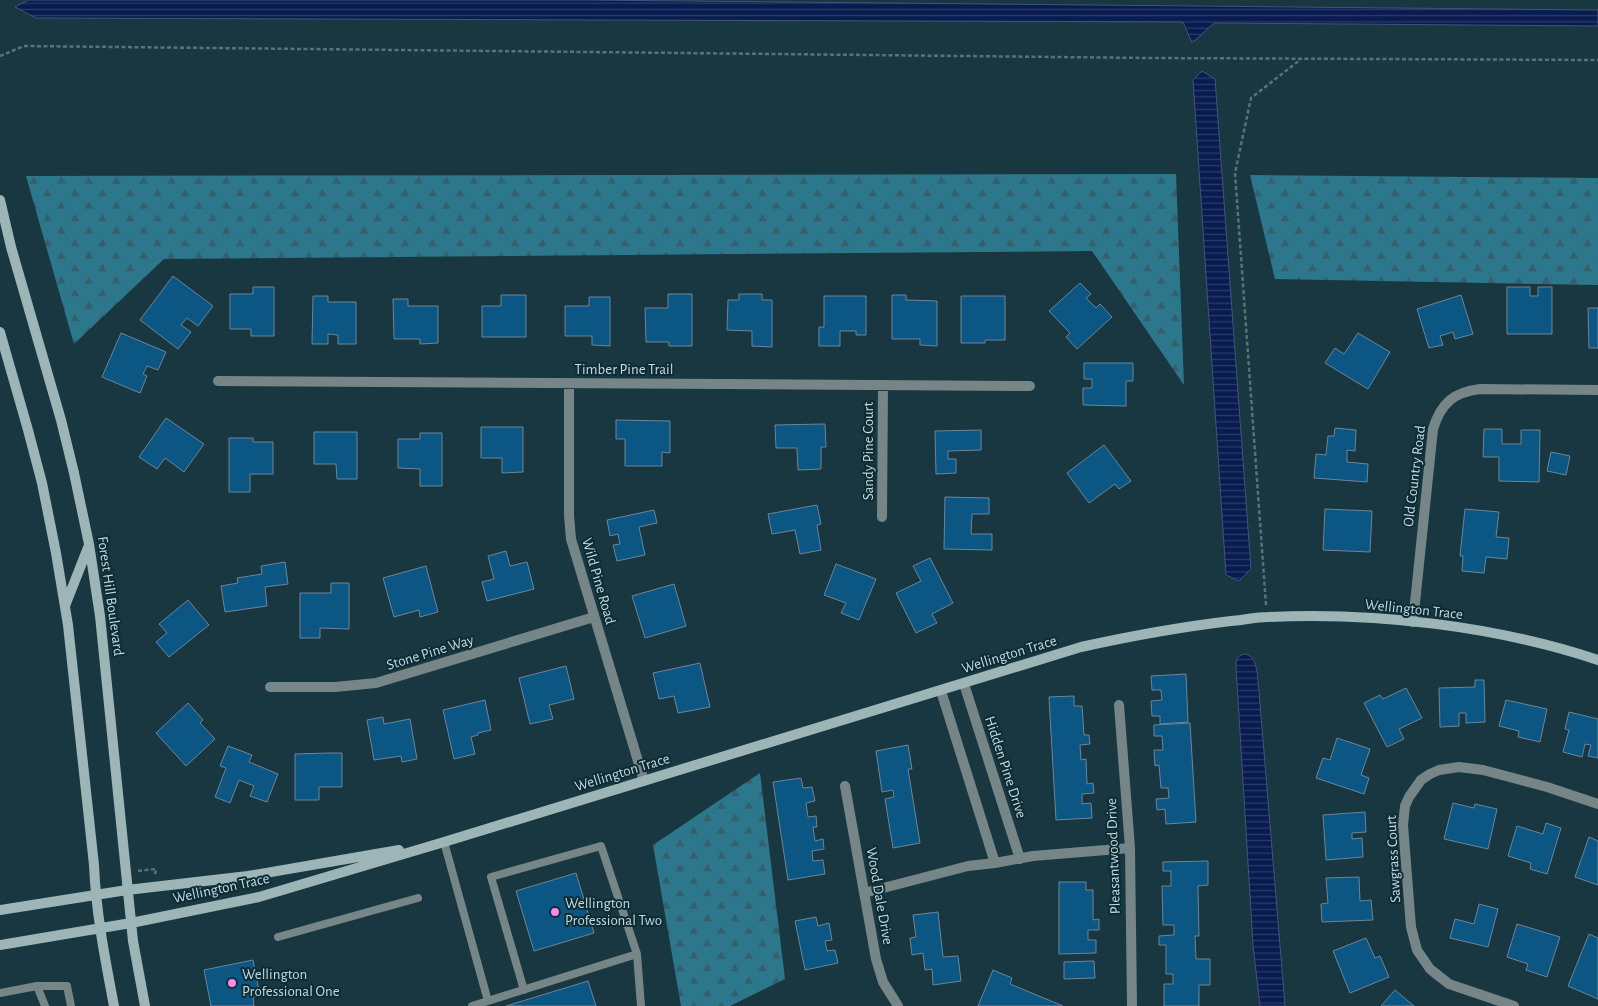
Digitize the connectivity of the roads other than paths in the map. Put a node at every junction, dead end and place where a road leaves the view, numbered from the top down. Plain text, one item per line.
1 (0, 200) edge
2 (0, 332) edge
3 (218, 381) dead end
4 (570, 383) junction
5 (883, 385) junction
6 (1030, 386) dead end
7 (1598, 390) edge
8 (882, 518) dead end
9 (89, 544) junction
10 (65, 607) junction
11 (594, 617) junction
12 (1413, 622) junction
13 (1598, 660) edge
14 (964, 684) junction
15 (270, 687) dead end
16 (941, 691) junction
17 (1119, 705) dead end
18 (644, 781) junction
19 (845, 786) dead end
20 (1598, 804) edge
21 (444, 842) junction
22 (1130, 848) junction
23 (1020, 858) junction
24 (995, 863) junction
25 (127, 890) junction
26 (864, 893) junction
27 (95, 894) junction
28 (418, 898) dead end
29 (0, 910) edge
30 (131, 923) junction
31 (100, 928) junction
32 (278, 938) dead end
33 (0, 945) edge
34 (637, 954) junction
35 (37, 986) junction
36 (524, 990) junction
37 (0, 993) edge
38 (488, 1001) junction
39 (45, 1006) edge
40 (71, 1006) edge
41 (114, 1006) edge
42 (145, 1006) edge
43 (472, 1006) edge
44 (641, 1006) edge
45 (898, 1006) edge
46 (1132, 1006) edge
47 (1514, 1006) edge

1 - 9 street, Forest Hill Boulevard
2 - 10 street
3 - 4 street, Timber Pine Trail
4 - 5 street, Timber Pine Trail
4 - 11 street, Wild Pine Road
5 - 6 street, Timber Pine Trail
5 - 8 street, Sandy Pine Court
7 - 12 street, Old Country Road
9 - 10 street
9 - 25 street, Forest Hill Boulevard
10 - 27 street
11 - 15 street, Stone Pine Way
11 - 18 street, Wild Pine Road
12 - 13 street, Wellington Trace
12 - 14 street, Wellington Trace
14 - 16 street, Wellington Trace
14 - 23 street, Hidden Pine Drive
16 - 18 street, Wellington Trace
16 - 24 street
17 - 22 street, Pleasantwood Drive
18 - 21 street, Wellington Trace
19 - 26 street, Wood Dale Drive
20 - 47 street, Sawgrass Court
21 - 25 street, Wellington Trace
21 - 30 street, Wellington Trace
21 - 38 lane
22 - 23 street
22 - 46 street, Pleasantwood Drive
23 - 24 street
24 - 26 street
25 - 27 street, Wellington Trace
25 - 30 street, Forest Hill Boulevard
26 - 45 street, Wood Dale Drive
27 - 29 street, Wellington Trace
27 - 31 street
28 - 32 lane
30 - 31 street, Wellington Trace
30 - 42 street, Forest Hill Boulevard
31 - 33 street, Wellington Trace
31 - 41 street
34 - 36 lane
34 - 36 lane
34 - 44 lane
35 - 37 lane
35 - 39 lane
35 - 40 lane
36 - 38 lane
38 - 43 lane

